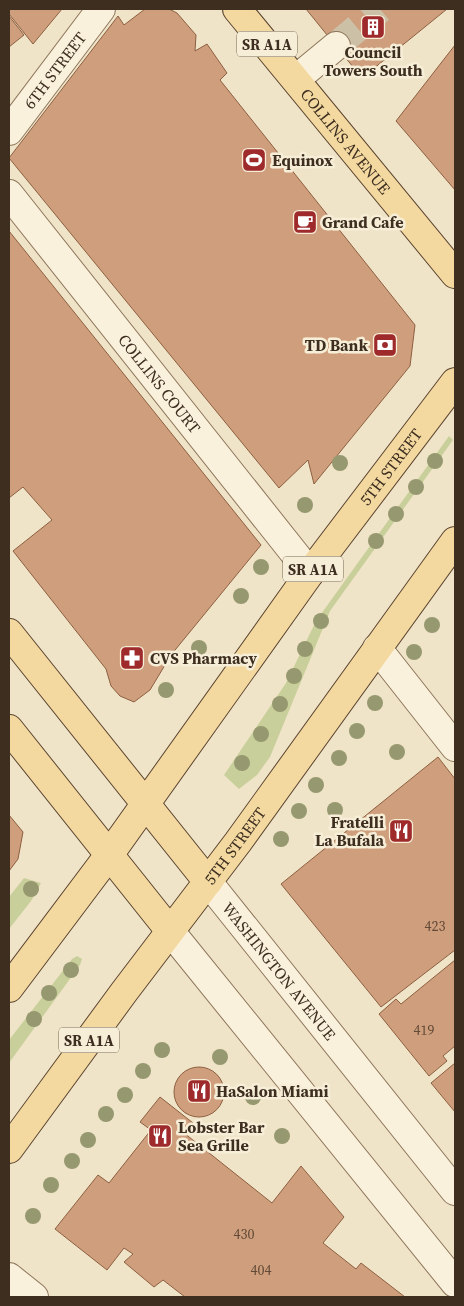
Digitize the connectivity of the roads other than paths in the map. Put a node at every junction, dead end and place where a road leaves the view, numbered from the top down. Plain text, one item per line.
1 (101, 9) edge
2 (238, 9) edge
3 (336, 46) tunnel mouth
4 (296, 80) junction
5 (9, 131) edge
6 (9, 194) edge
7 (455, 274) edge
8 (455, 382) edge
9 (455, 541) edge
10 (310, 573) junction
11 (9, 633) edge
12 (377, 648) junction
13 (9, 729) edge
14 (455, 747) edge
15 (146, 802) junction
16 (110, 854) junction
17 (208, 882) junction
18 (170, 931) junction
19 (9, 988) edge
20 (9, 1149) edge
21 (455, 1191) edge
22 (9, 1277) edge
23 (455, 1283) edge
24 (34, 1297) edge

1 - 5 street, 6TH STREET
2 - 4 main road, COLLINS AVENUE / SR A1A
3 - 4 street
4 - 7 main road, COLLINS AVENUE / SR A1A
6 - 10 street, COLLINS COURT
8 - 10 main road, 5TH STREET / SR A1A
9 - 12 main road, 5TH STREET / SR A1A
10 - 15 main road, 5TH STREET / SR A1A
11 - 15 main road, WASHINGTON AVENUE
12 - 14 street
12 - 17 main road, 5TH STREET / SR A1A
13 - 16 main road
15 - 16 main road, 5TH STREET / SR A1A
15 - 17 main road, WASHINGTON AVENUE
16 - 18 main road
16 - 19 main road, 5TH STREET / SR A1A
17 - 18 main road, 5TH STREET / SR A1A
17 - 21 street, WASHINGTON AVENUE
18 - 20 main road, 5TH STREET / SR A1A
18 - 23 street
22 - 24 street

